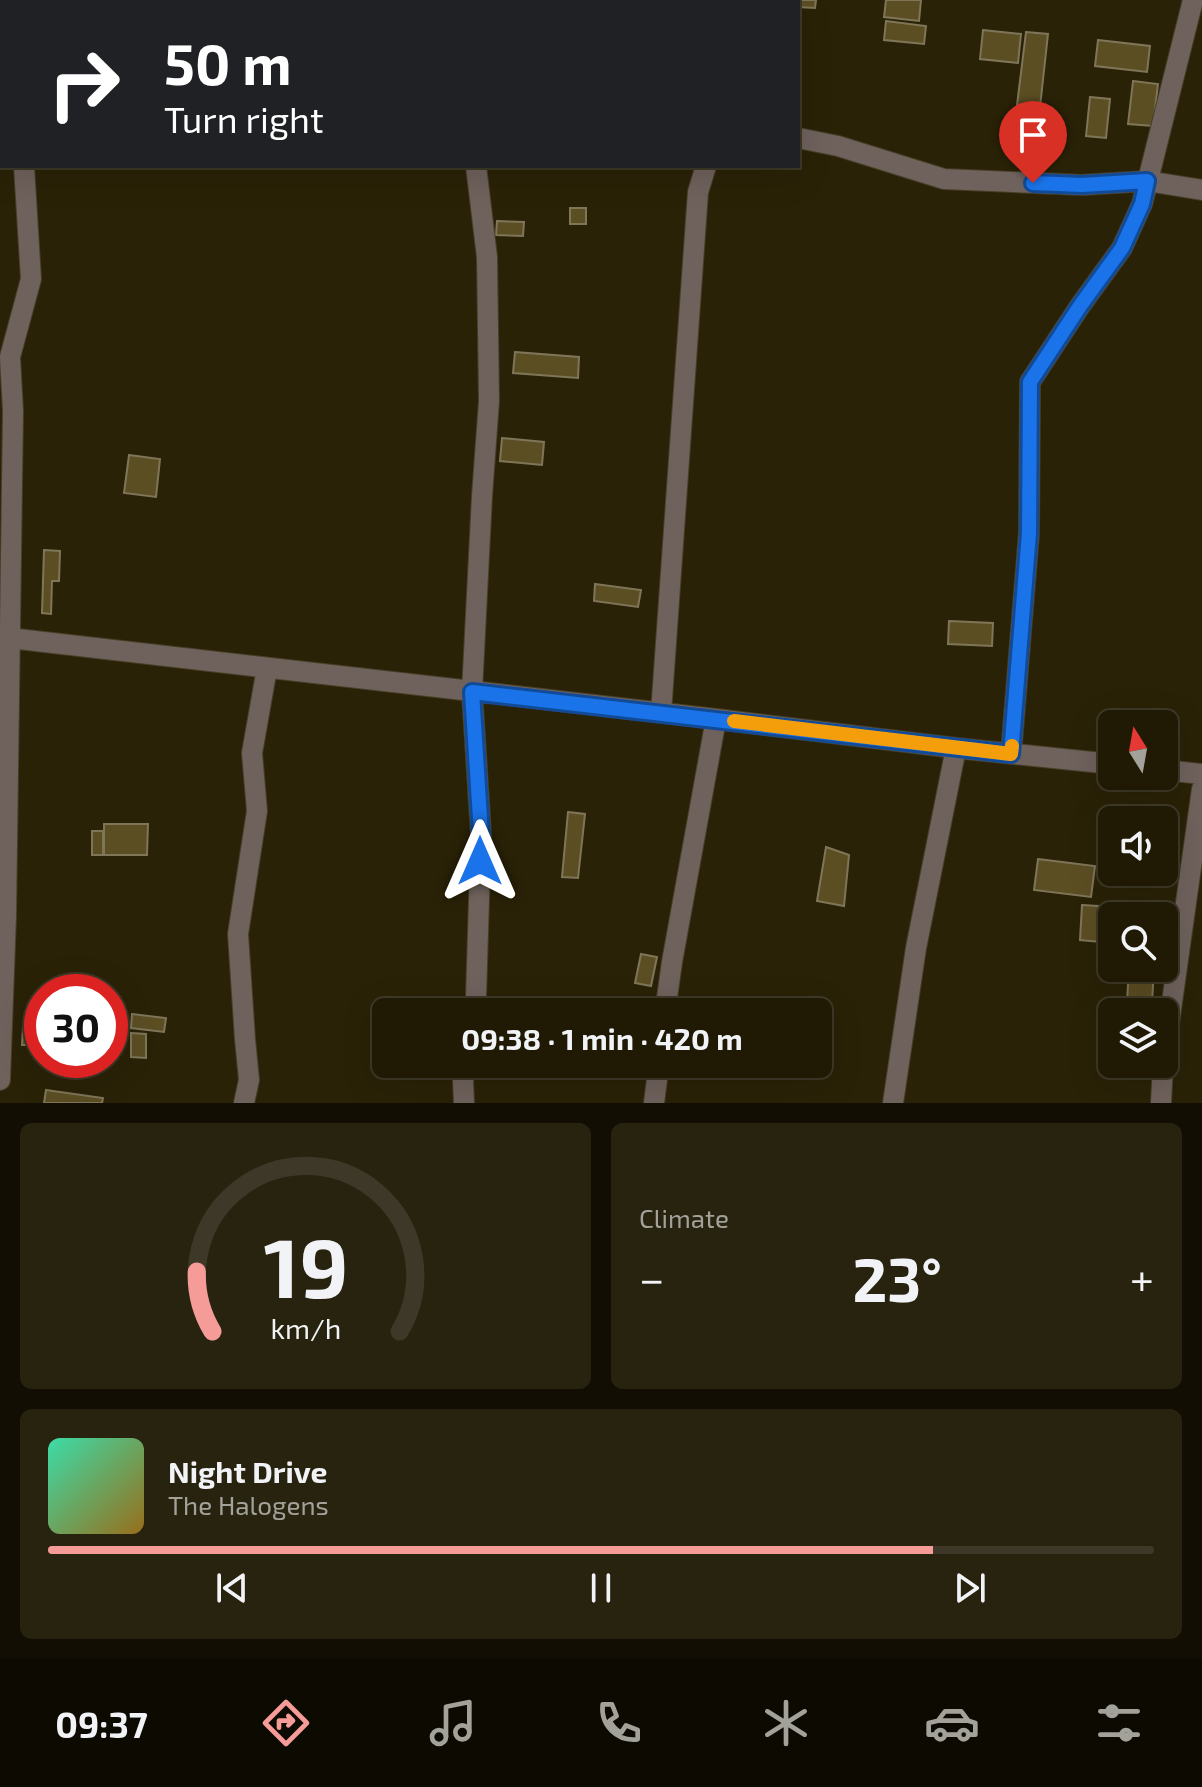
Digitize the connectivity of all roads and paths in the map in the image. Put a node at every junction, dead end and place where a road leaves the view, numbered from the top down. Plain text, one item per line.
1 (1193, 0) edge
2 (800, 138) edge
3 (24, 168) edge
4 (476, 168) edge
5 (705, 168) edge
6 (1147, 181) junction
7 (1202, 190) edge
8 (5, 638) edge
9 (267, 668) junction
10 (472, 692) junction
11 (661, 713) junction
12 (716, 719) junction
13 (956, 748) junction
14 (1011, 754) junction
15 (1098, 763) edge
16 (1178, 771) edge
17 (1202, 774) edge
18 (1202, 789) edge
19 (476, 998) edge
20 (667, 998) edge
21 (1173, 998) edge
22 (464, 1078) edge
23 (657, 1078) edge
24 (1163, 1078) edge
25 (0, 1080) edge
26 (244, 1103) edge
27 (464, 1103) edge
28 (654, 1103) edge
29 (893, 1103) edge
30 (1161, 1103) edge

1 - 6 street
2 - 6 street
3 - 8 street
4 - 10 street
5 - 11 street
6 - 7 street
6 - 14 street
8 - 9 street
8 - 25 street
9 - 10 street
9 - 26 street
10 - 11 street
10 - 19 street
11 - 12 street
12 - 13 street
12 - 20 street
13 - 14 street
13 - 29 street
14 - 15 street
16 - 17 street
18 - 21 street
22 - 27 street
23 - 28 street
24 - 30 street

